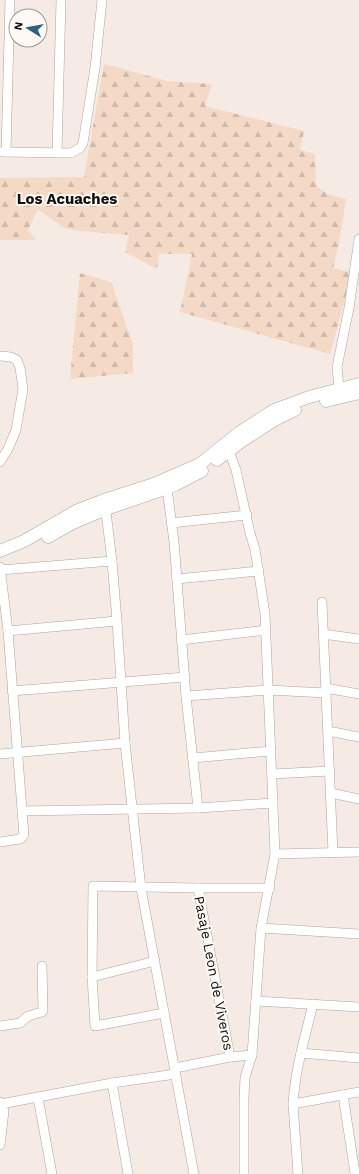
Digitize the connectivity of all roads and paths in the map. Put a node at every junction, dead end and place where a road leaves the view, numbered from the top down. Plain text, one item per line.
1 (10, 0) edge
2 (61, 0) edge
3 (102, 0) edge
4 (3, 152) edge
5 (57, 152) junction
6 (359, 239) edge
7 (0, 356) edge
8 (359, 384) edge
9 (341, 393) junction
10 (359, 393) edge
11 (227, 447) junction
12 (0, 462) edge
13 (167, 488) junction
14 (105, 504) junction
15 (247, 515) junction
16 (172, 523) junction
17 (0, 551) edge
18 (0, 559) edge
19 (112, 561) junction
20 (0, 569) edge
21 (259, 571) junction
22 (177, 579) junction
23 (322, 602) dead end
24 (117, 621) junction
25 (266, 630) junction
26 (8, 631) junction
27 (323, 634) junction
28 (181, 640) junction
29 (359, 640) edge
30 (184, 677) junction
31 (122, 683) junction
32 (268, 690) junction
33 (326, 690) junction
34 (12, 691) junction
35 (359, 694) edge
36 (186, 696) junction
37 (328, 731) junction
38 (359, 736) edge
39 (125, 743) junction
40 (270, 751) junction
41 (17, 752) junction
42 (0, 754) edge
43 (193, 758) junction
44 (330, 771) junction
45 (272, 774) junction
46 (330, 793) junction
47 (359, 798) edge
48 (273, 804) junction
49 (198, 808) junction
50 (133, 809) junction
51 (22, 811) junction
52 (0, 842) edge
53 (359, 852) edge
54 (333, 853) junction
55 (275, 854) junction
56 (141, 888) junction
57 (198, 888) junction
58 (270, 888) junction
59 (261, 928) junction
60 (359, 934) edge
61 (155, 961) junction
62 (42, 966) dead end
63 (92, 977) junction
64 (256, 1001) junction
65 (313, 1004) junction
66 (359, 1007) edge
67 (164, 1014) junction
68 (0, 1026) edge
69 (302, 1053) junction
70 (252, 1055) junction
71 (230, 1057) junction
72 (359, 1058) edge
73 (175, 1071) junction
74 (112, 1083) junction
75 (359, 1092) edge
76 (343, 1095) junction
77 (38, 1098) junction
78 (1, 1103) edge
79 (293, 1104) junction
80 (0, 1145) edge
81 (353, 1173) edge
82 (52, 1174) edge
83 (128, 1174) edge
84 (194, 1174) edge
85 (244, 1174) edge
86 (298, 1174) edge

1 - 4 street
2 - 5 street
3 - 5 street
4 - 5 street
6 - 9 street
7 - 12 street
8 - 9 street
9 - 10 street
9 - 11 street
11 - 13 street
11 - 14 street
11 - 15 street
13 - 14 street
13 - 16 street
14 - 17 street
14 - 18 street
14 - 19 street
15 - 16 street
15 - 21 street
16 - 22 street
19 - 20 street
19 - 24 street
20 - 26 street
21 - 22 street
21 - 25 street
22 - 28 street
23 - 27 street
24 - 26 street
24 - 31 street
25 - 28 street
25 - 32 street
26 - 34 street
27 - 29 street
27 - 33 street
28 - 30 street
30 - 31 street
30 - 36 street
31 - 34 street
31 - 39 street
32 - 33 street
32 - 36 street
32 - 40 street
33 - 35 street
33 - 37 street
34 - 41 street
36 - 43 street
37 - 38 street
37 - 44 street
39 - 41 street
39 - 50 street
40 - 43 street
40 - 45 street
41 - 42 street
41 - 51 street
43 - 49 street
44 - 45 street
44 - 46 street
45 - 48 street
46 - 47 street
46 - 54 street
48 - 49 street
48 - 55 street
49 - 50 street
50 - 51 street
50 - 56 street
51 - 52 street
53 - 54 street
54 - 55 street
55 - 58 street
56 - 57 street
56 - 61 street
56 - 63 street
57 - 58 street
57 - 71 street, Pasaje Leon de Viveros
58 - 59 street
59 - 60 street
59 - 64 street
61 - 63 street
61 - 67 street
62 - 68 street
63 - 67 street
64 - 65 street
64 - 70 street
65 - 66 street
65 - 69 street
67 - 73 street
69 - 72 street
69 - 79 street
70 - 71 street
70 - 85 street
71 - 73 street
73 - 74 street
73 - 84 street
74 - 77 street
74 - 83 street
75 - 76 street
76 - 79 street
76 - 81 street
77 - 78 street
77 - 82 street
78 - 80 street
79 - 86 street

